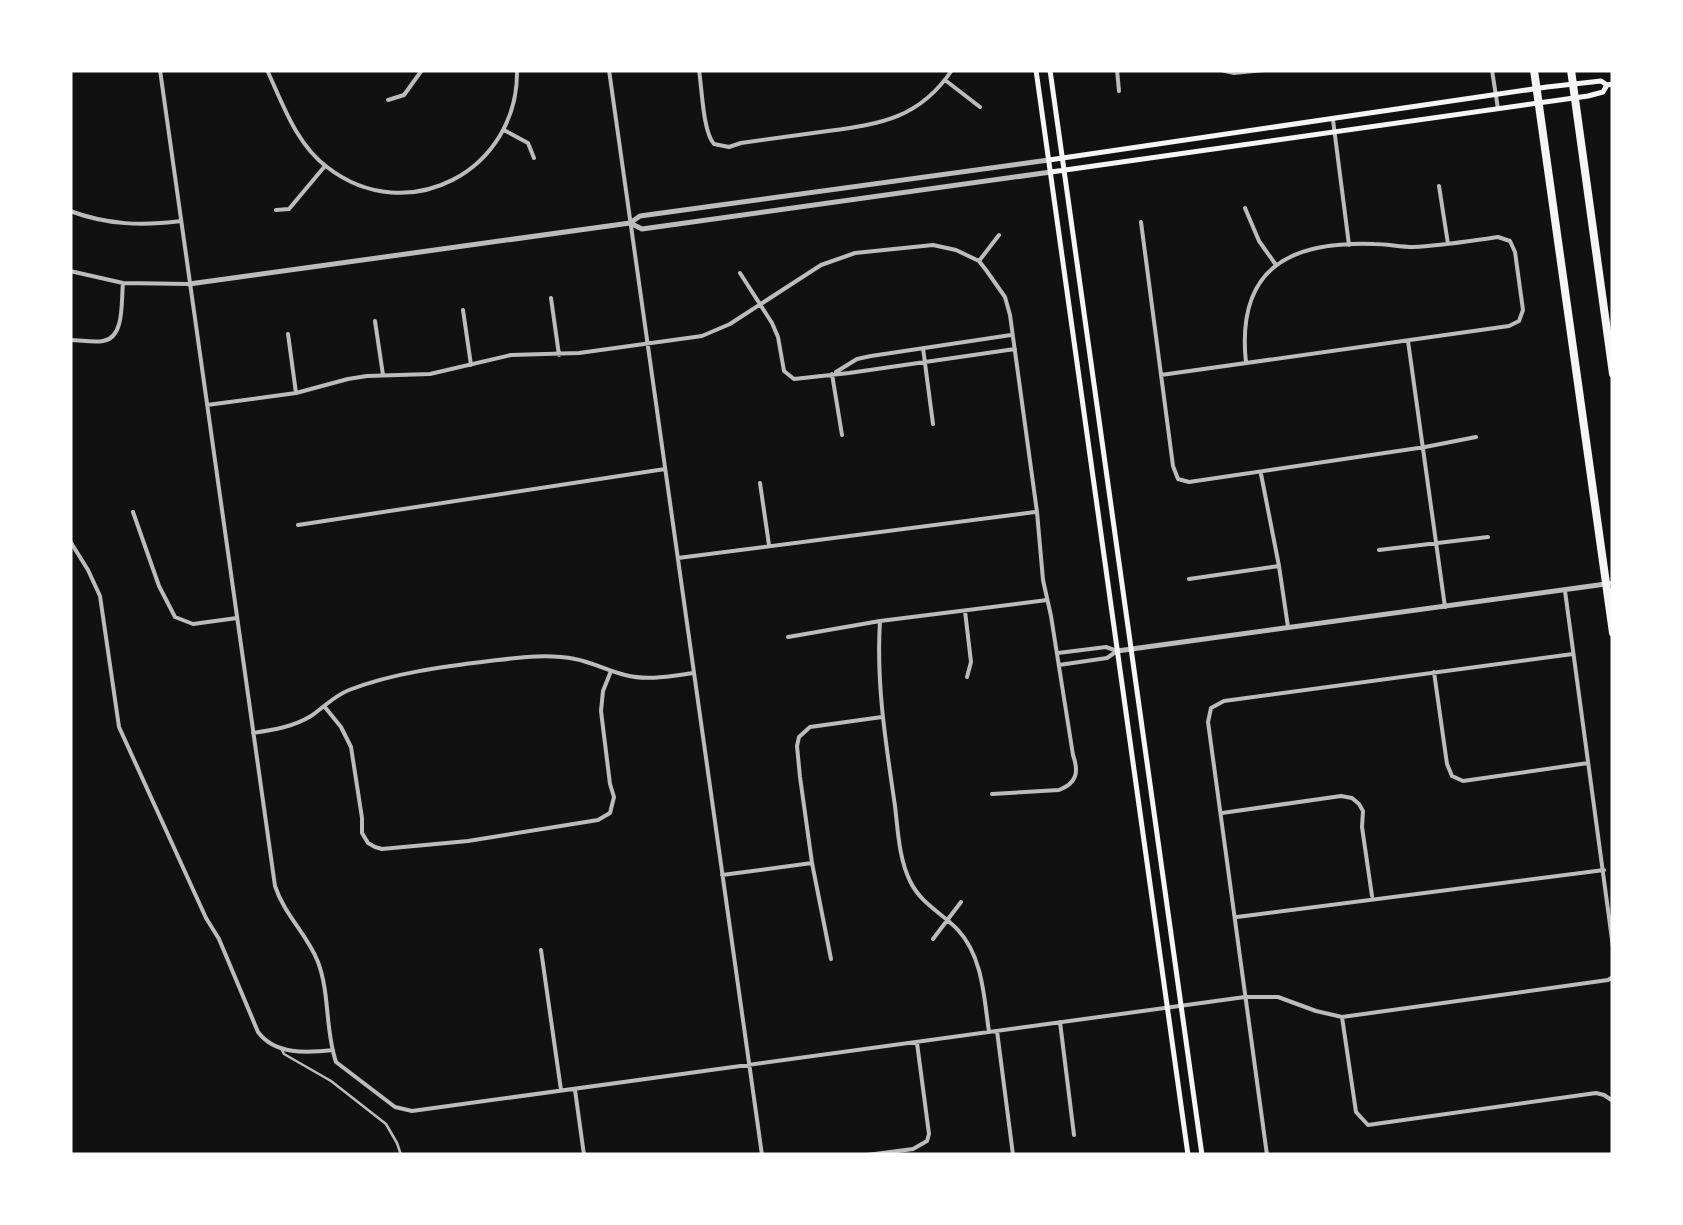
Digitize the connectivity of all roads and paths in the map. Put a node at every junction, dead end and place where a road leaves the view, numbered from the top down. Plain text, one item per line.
1 (160, 70) edge
2 (267, 70) edge
3 (422, 70) edge
4 (518, 70) edge
5 (610, 70) edge
6 (699, 70) edge
7 (952, 70) edge
8 (1036, 70) edge
9 (1050, 70) edge
10 (1117, 70) edge
11 (1220, 70) edge
12 (1264, 70) edge
13 (1492, 70) edge
14 (1571, 70) edge
15 (1534, 71) edge
16 (945, 80) junction
17 (1610, 85) edge
18 (1119, 91) dead end
19 (1496, 96) junction
20 (388, 100) dead end
21 (980, 107) dead end
22 (1498, 109) junction
23 (1333, 120) junction
24 (504, 130) junction
25 (1334, 132) junction
26 (534, 158) dead end
27 (1062, 158) junction
28 (1049, 160) junction
29 (325, 166) junction
30 (1064, 171) junction
31 (1051, 172) junction
32 (1439, 186) dead end
33 (1245, 208) dead end
34 (70, 210) edge
35 (276, 210) dead end
36 (181, 221) junction
37 (630, 222) junction
38 (1140, 222) dead end
39 (999, 235) dead end
40 (1350, 244) junction
41 (1448, 244) junction
42 (979, 261) junction
43 (1276, 265) junction
44 (70, 272) edge
45 (740, 273) dead end
46 (123, 283) junction
47 (189, 284) junction
48 (552, 298) dead end
49 (761, 304) junction
50 (464, 310) dead end
51 (376, 322) dead end
52 (288, 334) dead end
53 (1013, 335) junction
54 (70, 340) edge
55 (1408, 341) junction
56 (648, 344) junction
57 (923, 348) junction
58 (1015, 349) junction
59 (559, 354) junction
60 (925, 361) junction
61 (1246, 363) junction
62 (471, 364) junction
63 (832, 374) junction
64 (1613, 374) edge
65 (1161, 375) junction
66 (383, 376) junction
67 (296, 393) junction
68 (207, 406) junction
69 (933, 424) dead end
70 (842, 435) dead end
71 (1476, 437) dead end
72 (1424, 447) junction
73 (665, 468) junction
74 (1260, 472) junction
75 (760, 483) dead end
76 (132, 512) dead end
77 (1037, 512) junction
78 (298, 525) dead end
79 (1488, 537) dead end
80 (70, 541) edge
81 (1437, 544) junction
82 (769, 545) junction
83 (1379, 550) dead end
84 (678, 558) junction
85 (1279, 566) junction
86 (1189, 579) dead end
87 (1613, 583) edge
88 (1564, 590) junction
89 (1047, 600) junction
90 (1445, 607) junction
91 (965, 611) junction
92 (237, 618) junction
93 (880, 621) junction
94 (1288, 627) junction
95 (1613, 633) edge
96 (788, 637) dead end
97 (1131, 651) junction
98 (1117, 652) junction
99 (1057, 653) junction
100 (1573, 654) junction
101 (1059, 665) junction
102 (611, 671) junction
103 (1434, 672) junction
104 (694, 673) junction
105 (966, 677) dead end
106 (324, 706) junction
107 (882, 717) junction
108 (253, 733) junction
109 (1588, 763) junction
110 (992, 794) dead end
111 (1222, 812) junction
112 (812, 863) junction
113 (1604, 870) junction
114 (722, 875) junction
115 (1372, 898) junction
116 (961, 902) dead end
117 (1236, 918) junction
118 (948, 921) junction
119 (933, 939) dead end
120 (1613, 947) edge
121 (541, 950) dead end
122 (831, 959) dead end
123 (1613, 977) edge
124 (1246, 997) junction
125 (1182, 1006) junction
126 (1167, 1008) junction
127 (1342, 1017) junction
128 (1060, 1022) junction
129 (996, 1031) junction
130 (989, 1032) junction
131 (918, 1043) junction
132 (282, 1049) junction
133 (333, 1050) junction
134 (749, 1066) junction
135 (575, 1089) junction
136 (561, 1090) junction
137 (1613, 1102) edge
138 (1074, 1135) dead end
139 (401, 1155) edge
140 (584, 1155) edge
141 (762, 1155) edge
142 (867, 1155) edge
143 (1013, 1155) edge
144 (1188, 1155) edge
145 (1202, 1155) edge
146 (1267, 1155) edge

1 - 36 street
2 - 29 street
3 - 20 street
4 - 24 street
5 - 37 street
6 - 16 street
7 - 16 street
8 - 28 main road
9 - 27 main road
10 - 18 street
11 - 12 street
13 - 19 street
14 - 64 highway
15 - 95 highway
16 - 21 street
17 - 19 main road
17 - 22 main road
19 - 22 street
19 - 23 main road
22 - 25 main road
23 - 25 street
23 - 27 main road
24 - 26 street
24 - 29 street
25 - 30 main road
25 - 40 street
27 - 28 main road
27 - 30 main road
28 - 31 main road
28 - 37 street
29 - 35 street
30 - 31 main road
30 - 97 main road
31 - 37 street
31 - 98 main road
32 - 41 street
33 - 43 street
34 - 36 street
36 - 47 street
37 - 47 street
37 - 56 street
38 - 65 street
39 - 42 street
40 - 41 street
40 - 43 street
41 - 55 street
42 - 49 street
42 - 53 street
43 - 61 street
44 - 46 street
45 - 49 street
46 - 47 street
46 - 54 street
47 - 68 street
48 - 59 street
49 - 56 street
49 - 63 street
50 - 62 street
51 - 66 street
52 - 67 street
53 - 57 street
53 - 58 street
55 - 61 street
55 - 72 street
56 - 59 street
56 - 73 street
57 - 60 street
57 - 63 street
58 - 60 street
58 - 77 street
59 - 62 street
60 - 63 street
60 - 69 street
61 - 65 street
62 - 66 street
63 - 70 street
65 - 74 street
66 - 67 street
67 - 68 street
68 - 92 street
71 - 72 street
72 - 74 street
72 - 81 street
73 - 78 street
73 - 84 street
74 - 85 street
75 - 82 street
76 - 92 street
77 - 82 street
77 - 89 street
79 - 81 street
80 - 132 street
81 - 83 street
81 - 90 street
82 - 84 street
84 - 104 street
85 - 86 street
85 - 94 street
87 - 88 street
88 - 90 street
88 - 100 street
89 - 91 street
89 - 99 street
90 - 94 street
91 - 93 street
91 - 105 street
92 - 108 street
93 - 96 street
93 - 107 street
94 - 97 street
97 - 98 street
97 - 125 main road
98 - 99 street
98 - 101 street
98 - 126 main road
99 - 101 street
100 - 103 street
100 - 109 street
101 - 110 street
102 - 104 street
102 - 106 street
102 - 106 street
103 - 109 street
103 - 111 street
104 - 114 street
106 - 108 street
107 - 112 street
107 - 118 street
108 - 133 street
109 - 113 street
111 - 115 street
111 - 117 street
112 - 114 street
112 - 122 street
113 - 115 street
113 - 120 street
114 - 134 street
115 - 117 street
116 - 118 street
117 - 124 street
118 - 119 street
118 - 130 street
121 - 136 street
123 - 127 street
124 - 125 street
124 - 127 street
124 - 146 street
125 - 126 street
125 - 145 main road
126 - 128 street
126 - 144 main road
127 - 137 street
128 - 129 street
128 - 138 street
129 - 130 street
129 - 143 street
130 - 131 street
131 - 134 street
131 - 142 street
132 - 133 street
132 - 139 lane
133 - 136 street
134 - 135 street
134 - 141 street
135 - 136 street
135 - 140 street

